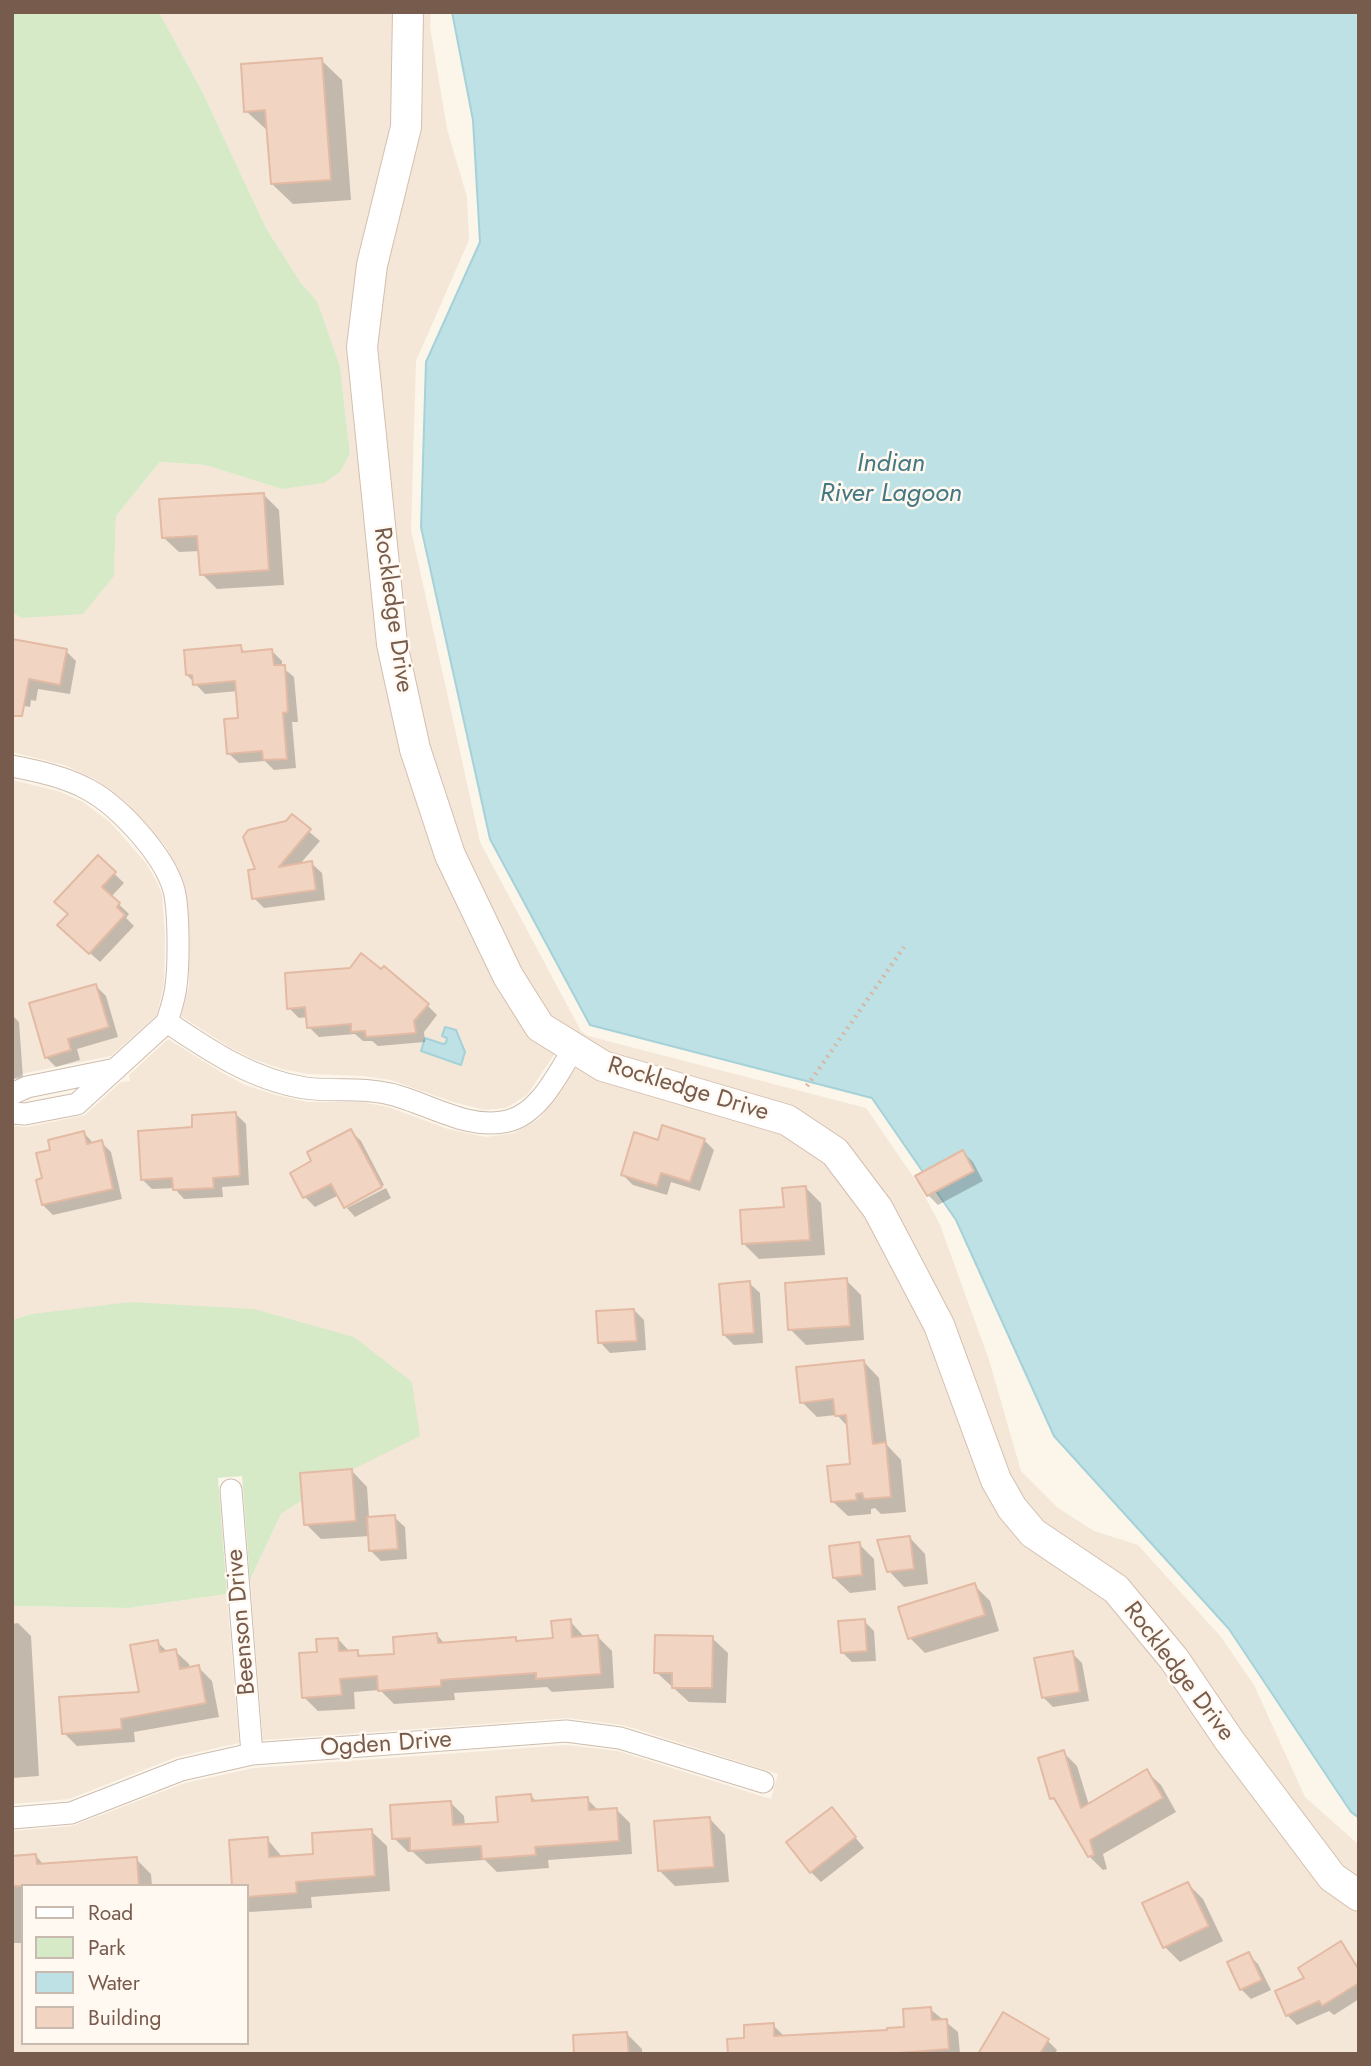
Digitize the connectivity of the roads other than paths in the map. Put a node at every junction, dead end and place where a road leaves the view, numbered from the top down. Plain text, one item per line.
1 (408, 12) edge
2 (12, 766) edge
3 (167, 1022) junction
4 (574, 1048) junction
5 (117, 1069) junction
6 (12, 1094) edge
7 (12, 1113) edge
8 (231, 1490) dead end
9 (252, 1755) junction
10 (763, 1782) dead end
11 (12, 1818) edge
12 (1359, 1896) edge

1 - 4 street, Rockledge Drive
2 - 3 street
3 - 4 street
3 - 5 street
4 - 12 street, Rockledge Drive
5 - 6 street
5 - 7 street
8 - 9 street, Beenson Drive
9 - 10 street, Ogden Drive
9 - 11 street, Ogden Drive

